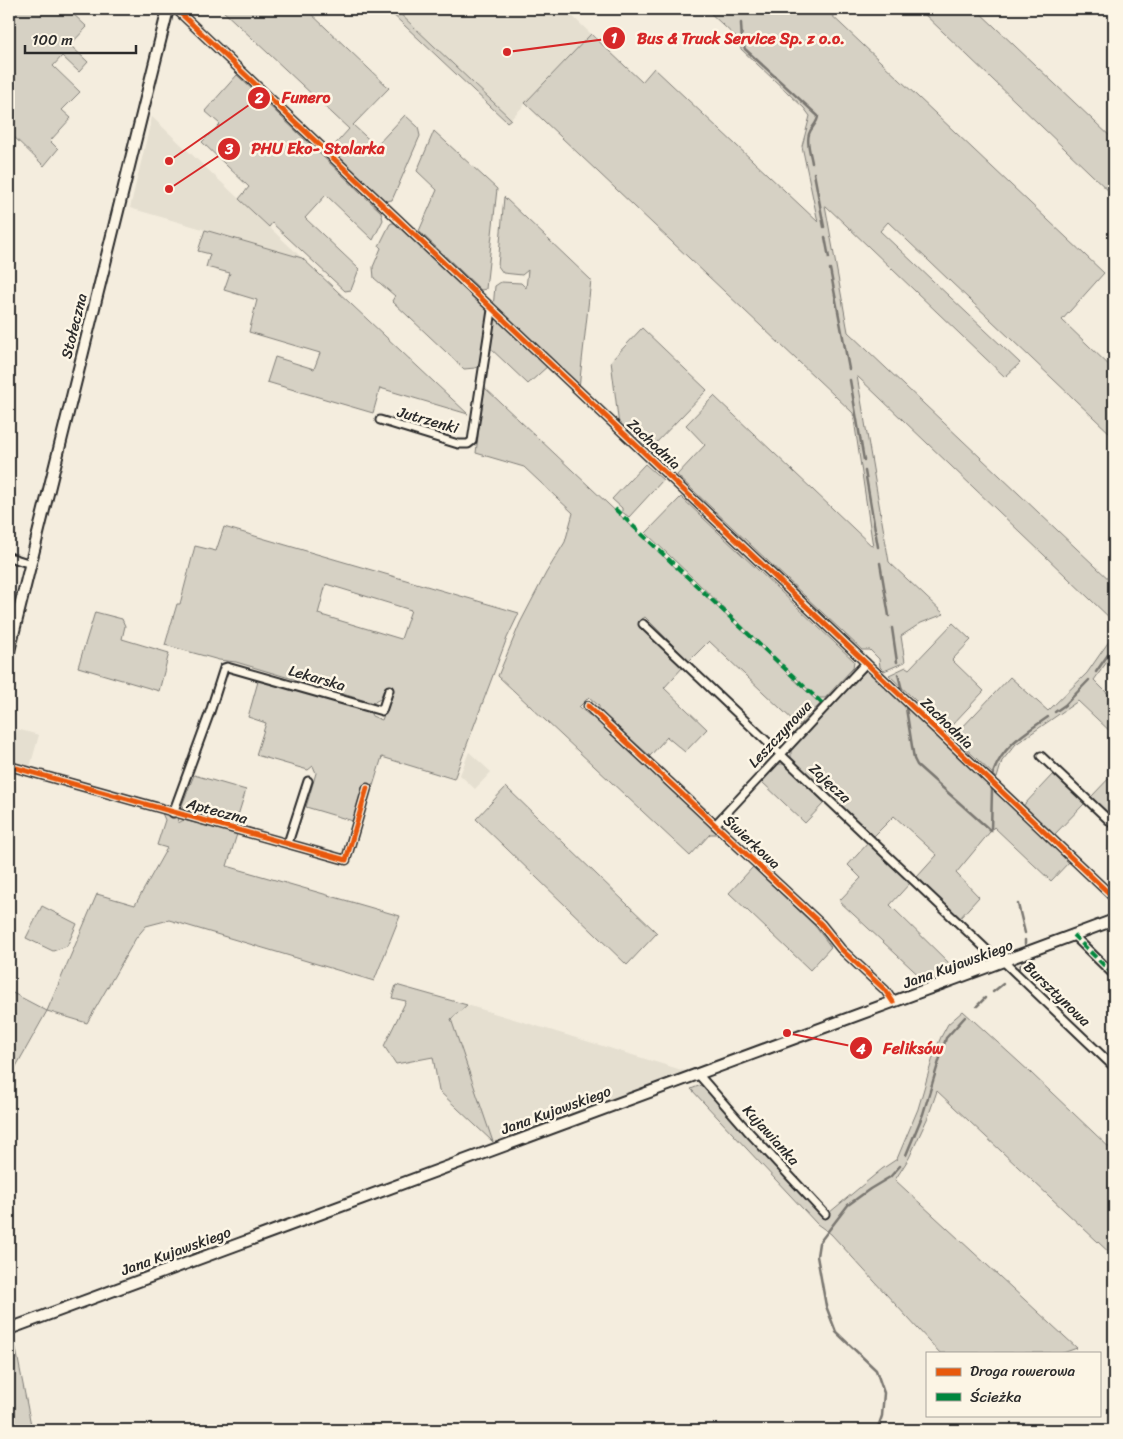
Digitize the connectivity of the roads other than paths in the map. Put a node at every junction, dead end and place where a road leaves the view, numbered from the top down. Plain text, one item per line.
1 (168, 9) edge
2 (176, 9) edge
3 (492, 310) junction
4 (380, 420) dead end
5 (9, 557) edge
6 (30, 564) junction
7 (643, 624) dead end
8 (9, 652) edge
9 (866, 662) junction
10 (389, 690) dead end
11 (588, 706) dead end
12 (780, 754) junction
13 (1041, 756) dead end
14 (9, 766) edge
15 (308, 781) dead end
16 (367, 788) dead end
17 (173, 813) junction
18 (715, 825) junction
19 (1114, 825) edge
20 (288, 843) junction
21 (1114, 898) edge
22 (1114, 920) edge
23 (1074, 935) junction
24 (1000, 962) junction
25 (1114, 975) edge
26 (893, 1002) junction
27 (1114, 1067) edge
28 (698, 1074) junction
29 (825, 1214) dead end
30 (9, 1328) edge

1 - 6 main road, Stołeczna
2 - 3 street, Zachodnia
3 - 4 street, Jutrzenki
3 - 9 street, Zachodnia
5 - 6 street
6 - 8 main road, Stołeczna
7 - 12 street, Zajęcza
9 - 12 street, Leszczynowa
9 - 21 street, Zachodnia
10 - 17 street, Lekarska
11 - 18 street, Świerkowa
12 - 18 street, Leszczynowa
12 - 24 street, Zajęcza
13 - 19 street
14 - 17 street, Apteczna
15 - 20 street
16 - 20 street, Apteczna
17 - 20 street, Apteczna
18 - 26 street, Świerkowa
22 - 23 main road, Jana Kujawskiego
23 - 24 main road, Jana Kujawskiego
23 - 25 street
24 - 26 main road, Jana Kujawskiego
24 - 27 street, Bursztynowa
26 - 28 main road, Jana Kujawskiego
28 - 29 street, Kujawianka
28 - 30 main road, Jana Kujawskiego

